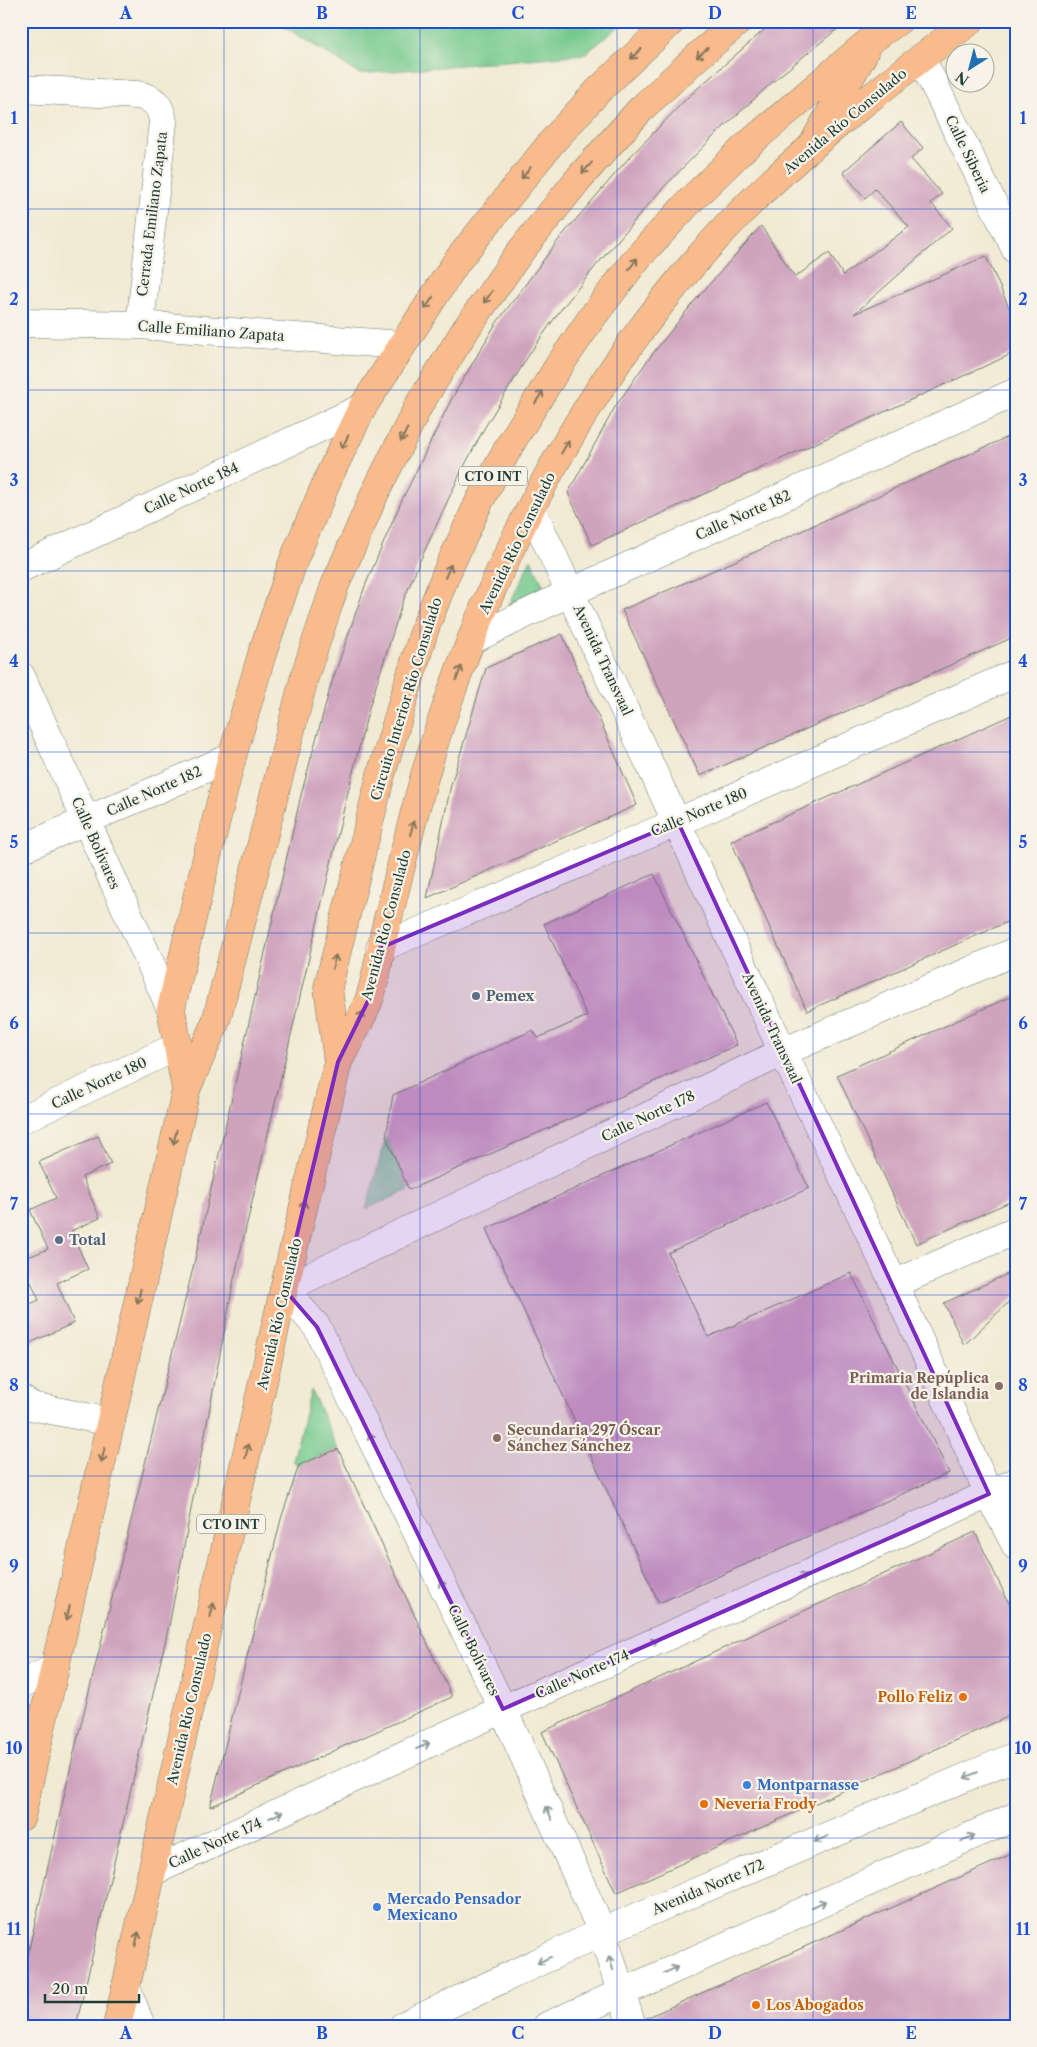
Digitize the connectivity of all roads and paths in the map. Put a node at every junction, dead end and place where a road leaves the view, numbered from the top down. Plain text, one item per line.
1 (672, 21) edge
2 (739, 21) edge
3 (898, 21) edge
4 (970, 21) edge
5 (871, 40) junction
6 (920, 58) junction
7 (21, 89) edge
8 (813, 144) junction
9 (1016, 250) edge
10 (21, 323) edge
11 (140, 325) junction
12 (401, 345) junction
13 (1016, 392) edge
14 (362, 408) junction
15 (531, 508) junction
16 (21, 568) edge
17 (571, 592) junction
18 (472, 640) junction
19 (1016, 673) edge
20 (21, 676) edge
21 (232, 757) junction
22 (86, 821) junction
23 (678, 822) junction
24 (21, 849) edge
25 (380, 948) junction
26 (1016, 951) edge
27 (171, 1009) junction
28 (178, 1046) junction
29 (783, 1052) junction
30 (338, 1062) junction
31 (186, 1090) junction
32 (21, 1120) edge
33 (1016, 1230) edge
34 (894, 1284) junction
35 (284, 1289) junction
36 (25, 1405) edge
37 (111, 1422) junction
38 (1016, 1482) edge
39 (989, 1494) junction
40 (1016, 1546) edge
41 (55, 1668) junction
42 (21, 1684) edge
43 (503, 1709) junction
44 (1016, 1756) edge
45 (1016, 1816) edge
46 (21, 1817) edge
47 (152, 1872) junction
48 (602, 1932) junction
49 (126, 1986) junction
50 (620, 1992) junction
51 (117, 2026) edge
52 (141, 2026) edge
53 (403, 2026) edge
54 (547, 2026) edge
55 (632, 2026) edge

1 -> 12 main road
2 -> 31 main road
3 - 5 main road, Circuito Interior Río Consulado / CTO INT
4 - 6 main road, Avenida Río Consulado / CTO INT
5 - 8 main road
30 -> 5 main road, Circuito Interior Río Consulado / CTO INT
6 - 8 main road, Avenida Río Consulado / CTO INT
6 - 9 street, Calle Siberia
7 - 11 street, Cerrada Emiliano Zapata
15 -> 8 main road, Avenida Río Consulado / CTO INT
10 - 11 street, Calle Emiliano Zapata
11 - 12 street, Calle Emiliano Zapata
12 - 14 main road
13 - 17 street, Calle Norte 182
14 - 16 street, Calle Norte 184
14 -> 21 main road
15 - 17 street, Avenida Transvaal
15 - 18 main road, Avenida Río Consulado / CTO INT
17 - 18 street, Calle Norte 182
17 - 23 street, Avenida Transvaal
25 -> 18 main road, Avenida Río Consulado / CTO INT
19 - 23 street, Calle Norte 180
20 - 22 street, Calle Bolívares
21 - 22 street, Calle Norte 182
21 - 27 main road
22 - 24 street, Calle Norte 182
22 - 27 street, Calle Bolívares
23 - 25 street, Calle Norte 180
23 - 29 street, Avenida Transvaal
30 -> 25 main road, Avenida Río Consulado / CTO INT
26 - 29 street, Calle Norte 178
27 - 28 main road
28 - 31 main road
28 - 32 street, Calle Norte 180
29 - 34 street, Avenida Transvaal
29 - 35 street, Calle Norte 178
35 -> 30 main road, Avenida Río Consulado / CTO INT
31 -> 37 main road
33 - 34 street
34 - 39 street, Avenida Transvaal
43 -> 35 street, Calle Bolívares
47 -> 35 main road, Avenida Río Consulado / CTO INT
36 - 37 street
37 -> 41 main road
38 - 39 street, Calle Norte 174
39 - 40 street, Avenida Transvaal
43 -> 39 street, Calle Norte 174
41 - 42 street
41 - 46 main road
47 -> 43 street, Calle Norte 174
48 -> 43 street, Calle Bolívares
44 -> 48 street, Avenida Norte 172
50 -> 45 street
49 -> 47 main road, Avenida Río Consulado / CTO INT
50 -> 48 street, Calle Bolívares
48 -> 53 street, Avenida Norte 172
49 - 51 main road, Avenida Río Consulado / CTO INT
49 - 52 street
50 - 54 street
50 - 55 street, Calle Bolívares

